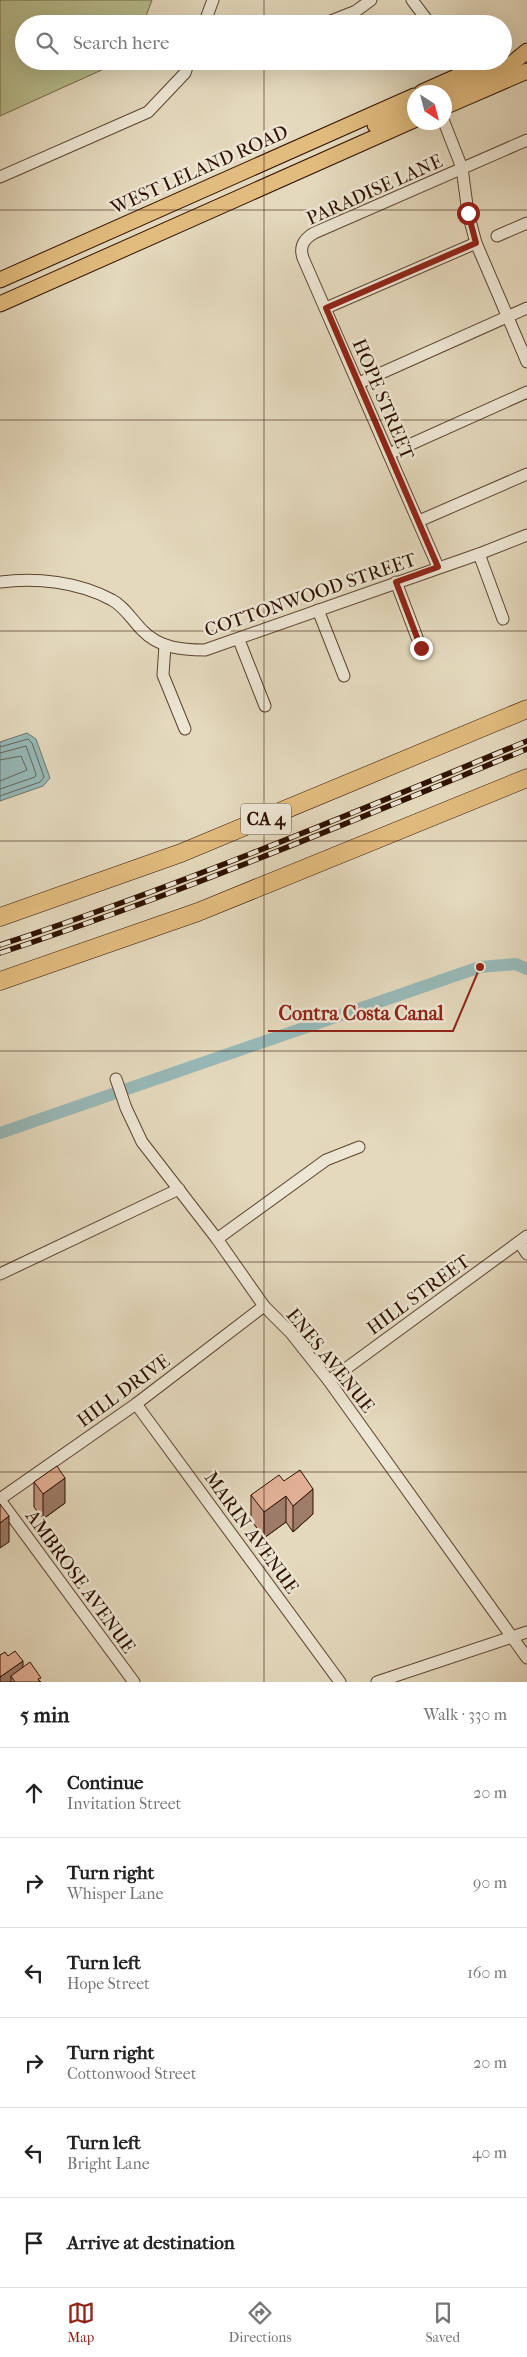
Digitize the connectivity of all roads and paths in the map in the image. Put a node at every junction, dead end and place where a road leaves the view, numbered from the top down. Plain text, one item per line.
1 (213, 0) edge
2 (371, 0) edge
3 (412, 0) edge
4 (207, 15) edge
5 (346, 15) edge
6 (423, 15) edge
7 (527, 46) edge
8 (527, 51) edge
9 (512, 52) edge
10 (512, 63) edge
11 (185, 70) edge
12 (456, 70) edge
13 (499, 70) edge
14 (527, 71) edge
15 (433, 85) edge
16 (452, 92) edge
17 (407, 99) edge
18 (452, 104) edge
19 (407, 111) edge
20 (407, 123) edge
21 (337, 130) junction
22 (447, 130) edge
23 (527, 140) edge
24 (462, 168) junction
25 (0, 177) edge
26 (527, 223) edge
27 (497, 236) dead end
28 (476, 243) junction
29 (302, 244) joint
30 (0, 280) edge
31 (0, 304) edge
32 (326, 308) junction
33 (527, 308) edge
34 (508, 316) junction
35 (527, 362) edge
36 (359, 382) junction
37 (527, 392) edge
38 (389, 454) junction
39 (527, 474) edge
40 (419, 521) junction
41 (527, 535) edge
42 (479, 554) junction
43 (438, 567) junction
44 (0, 582) edge
45 (396, 582) junction
46 (318, 610) junction
47 (503, 619) dead end
48 (239, 640) junction
49 (165, 645) junction
50 (421, 648) dead end
51 (344, 676) dead end
52 (265, 706) dead end
53 (527, 709) edge
54 (186, 729) dead end
55 (527, 778) edge
56 (0, 917) edge
57 (0, 981) edge
58 (116, 1079) dead end
59 (359, 1147) dead end
60 (178, 1189) junction
61 (217, 1239) junction
62 (523, 1239) edge
63 (527, 1254) edge
64 (0, 1274) edge
65 (264, 1306) junction
66 (329, 1381) junction
67 (136, 1404) junction
68 (0, 1499) edge
69 (527, 1632) edge
70 (512, 1637) junction
71 (527, 1658) edge
72 (134, 1682) edge
73 (340, 1682) edge
74 (377, 1682) edge

1 - 4 street
2 - 5 street
3 - 6 street
7 - 9 main road
8 - 10 main road
11 - 25 street
12 - 15 main road
13 - 16 main road
14 - 18 main road
17 - 21 main road, WEST LELAND ROAD
19 - 21 main road
20 - 31 main road
21 - 30 main road, WEST LELAND ROAD
22 - 24 street
23 - 24 street, PARADISE LANE
24 - 28 street
24 - 29 street, PARADISE LANE
26 - 27 street
28 - 32 street
28 - 34 street
29 - 32 street, HOPE STREET
32 - 36 street, HOPE STREET
33 - 34 street
34 - 35 street
34 - 36 street
36 - 38 street, HOPE STREET
37 - 38 street
38 - 40 street, HOPE STREET
39 - 40 street
40 - 43 street, HOPE STREET
41 - 42 street, COTTONWOOD STREET
42 - 43 street, COTTONWOOD STREET
42 - 47 street
43 - 45 street, COTTONWOOD STREET
44 - 49 street, COTTONWOOD STREET
45 - 46 street, COTTONWOOD STREET
45 - 50 street
46 - 48 street, COTTONWOOD STREET
46 - 51 street
48 - 49 street, COTTONWOOD STREET
48 - 52 street
49 - 54 street
53 - 56 highway, CA 4
55 - 57 highway
58 - 60 street, ENES AVENUE
59 - 61 street
60 - 61 street, ENES AVENUE
60 - 64 street
61 - 65 street, ENES AVENUE
62 - 63 street
62 - 66 street, HILL STREET
65 - 66 street, ENES AVENUE
65 - 67 street, HILL DRIVE
66 - 70 street, ENES AVENUE
67 - 68 street, HILL DRIVE
67 - 73 street, MARIN AVENUE
68 - 72 street, AMBROSE AVENUE
69 - 70 street
70 - 71 street, ENES AVENUE
70 - 74 street

